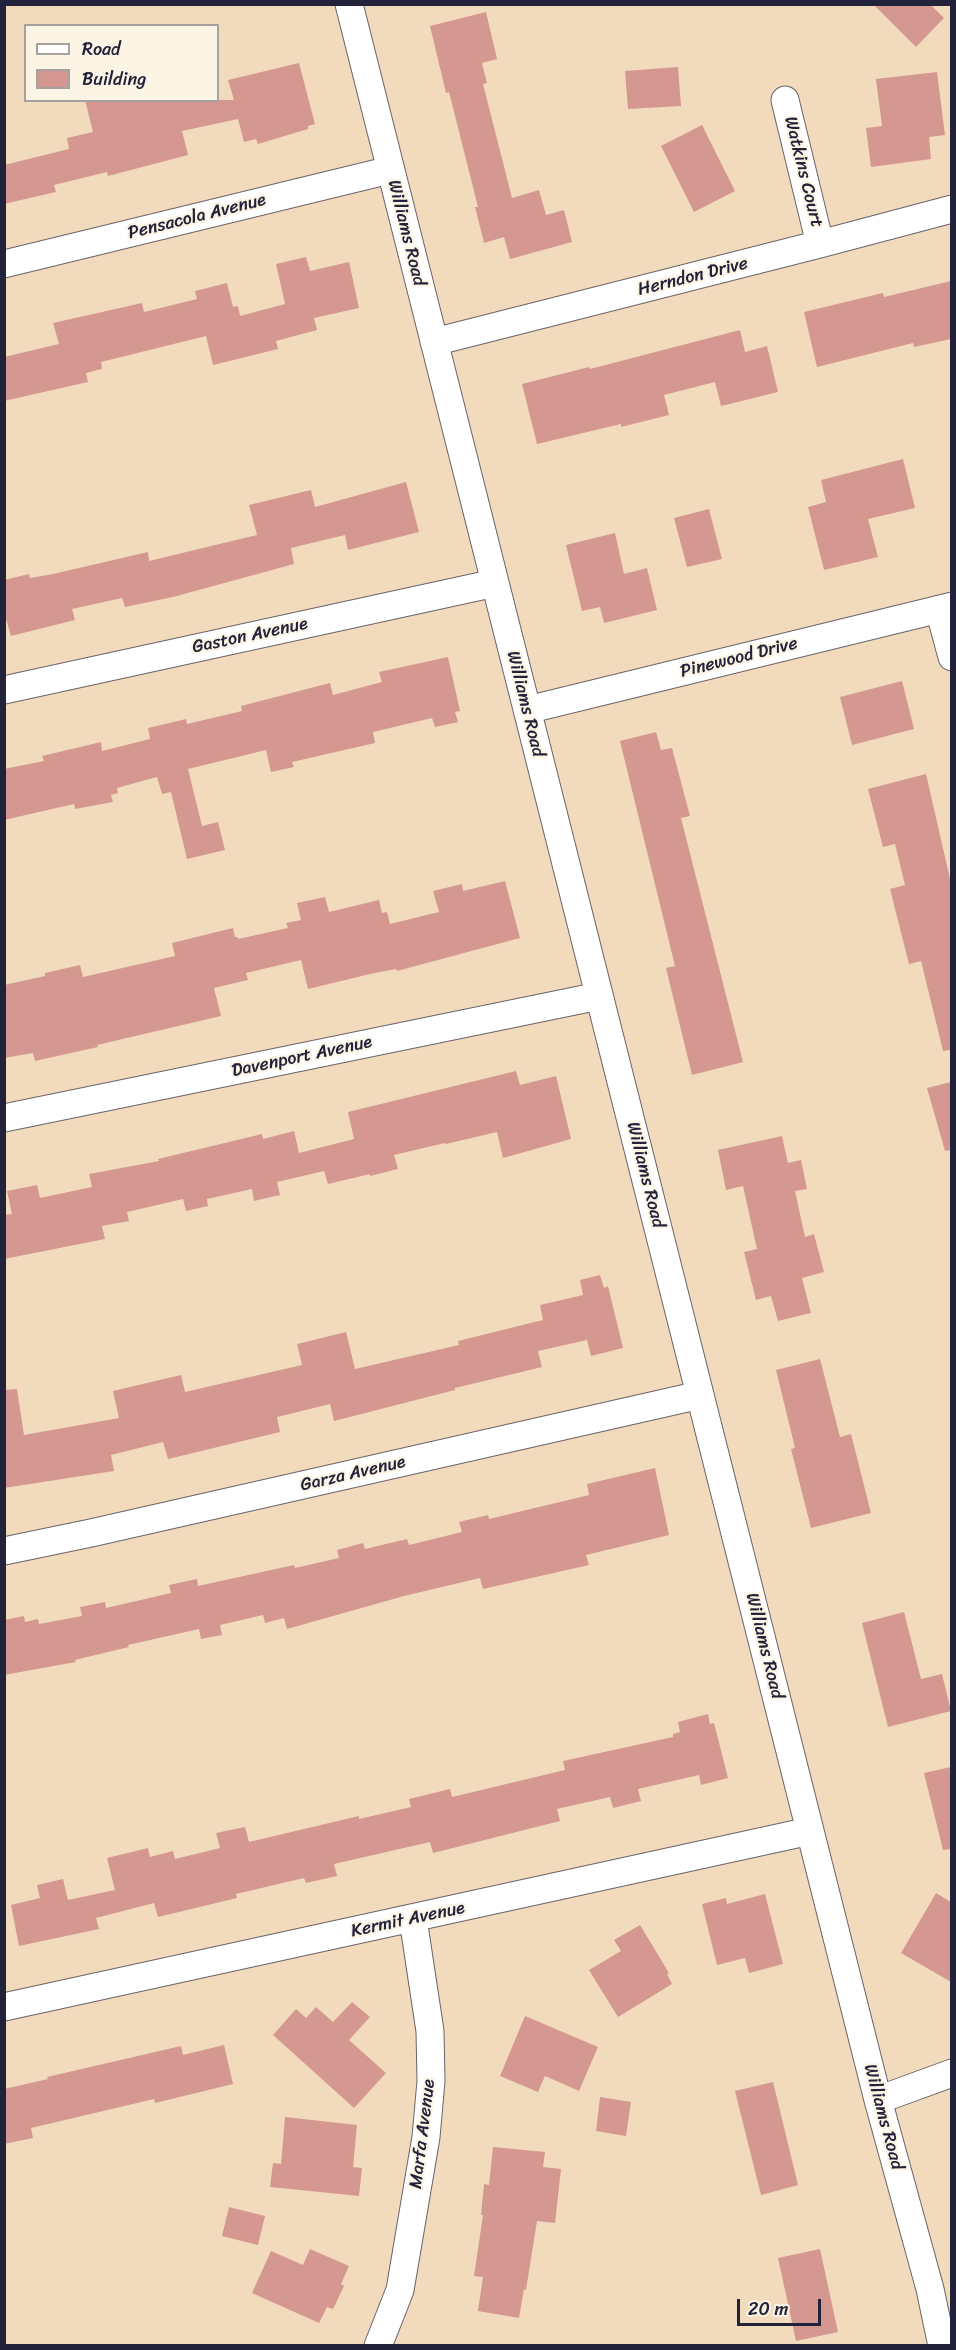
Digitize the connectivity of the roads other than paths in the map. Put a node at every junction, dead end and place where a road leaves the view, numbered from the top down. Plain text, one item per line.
1 (348, 4) edge
2 (785, 100) dead end
3 (390, 170) junction
4 (951, 209) edge
5 (820, 244) junction
6 (4, 264) edge
7 (434, 342) junction
8 (495, 583) junction
9 (945, 607) edge
10 (951, 657) edge
11 (4, 690) edge
12 (527, 710) junction
13 (599, 996) junction
14 (4, 1119) edge
15 (700, 1395) junction
16 (4, 1551) edge
17 (810, 1831) junction
18 (413, 1919) junction
19 (4, 2007) edge
20 (951, 2073) edge
21 (878, 2100) junction
22 (378, 2346) edge
23 (942, 2346) edge

1 - 3 street, Williams Road
2 - 5 street, Watkins Court
3 - 6 street, Pensacola Avenue
3 - 7 street, Williams Road
4 - 5 street, Herndon Drive
5 - 7 street, Herndon Drive
7 - 8 street, Williams Road
8 - 11 street, Gaston Avenue
8 - 12 street, Williams Road
9 - 10 street
9 - 12 street, Pinewood Drive
12 - 13 street, Williams Road
13 - 14 street, Davenport Avenue
13 - 15 street, Williams Road
15 - 16 street, Garza Avenue
15 - 17 street, Williams Road
17 - 18 street, Kermit Avenue
17 - 21 street, Williams Road
18 - 19 street, Kermit Avenue
18 - 22 street, Marfa Avenue
20 - 21 street
21 - 23 street, Williams Road

